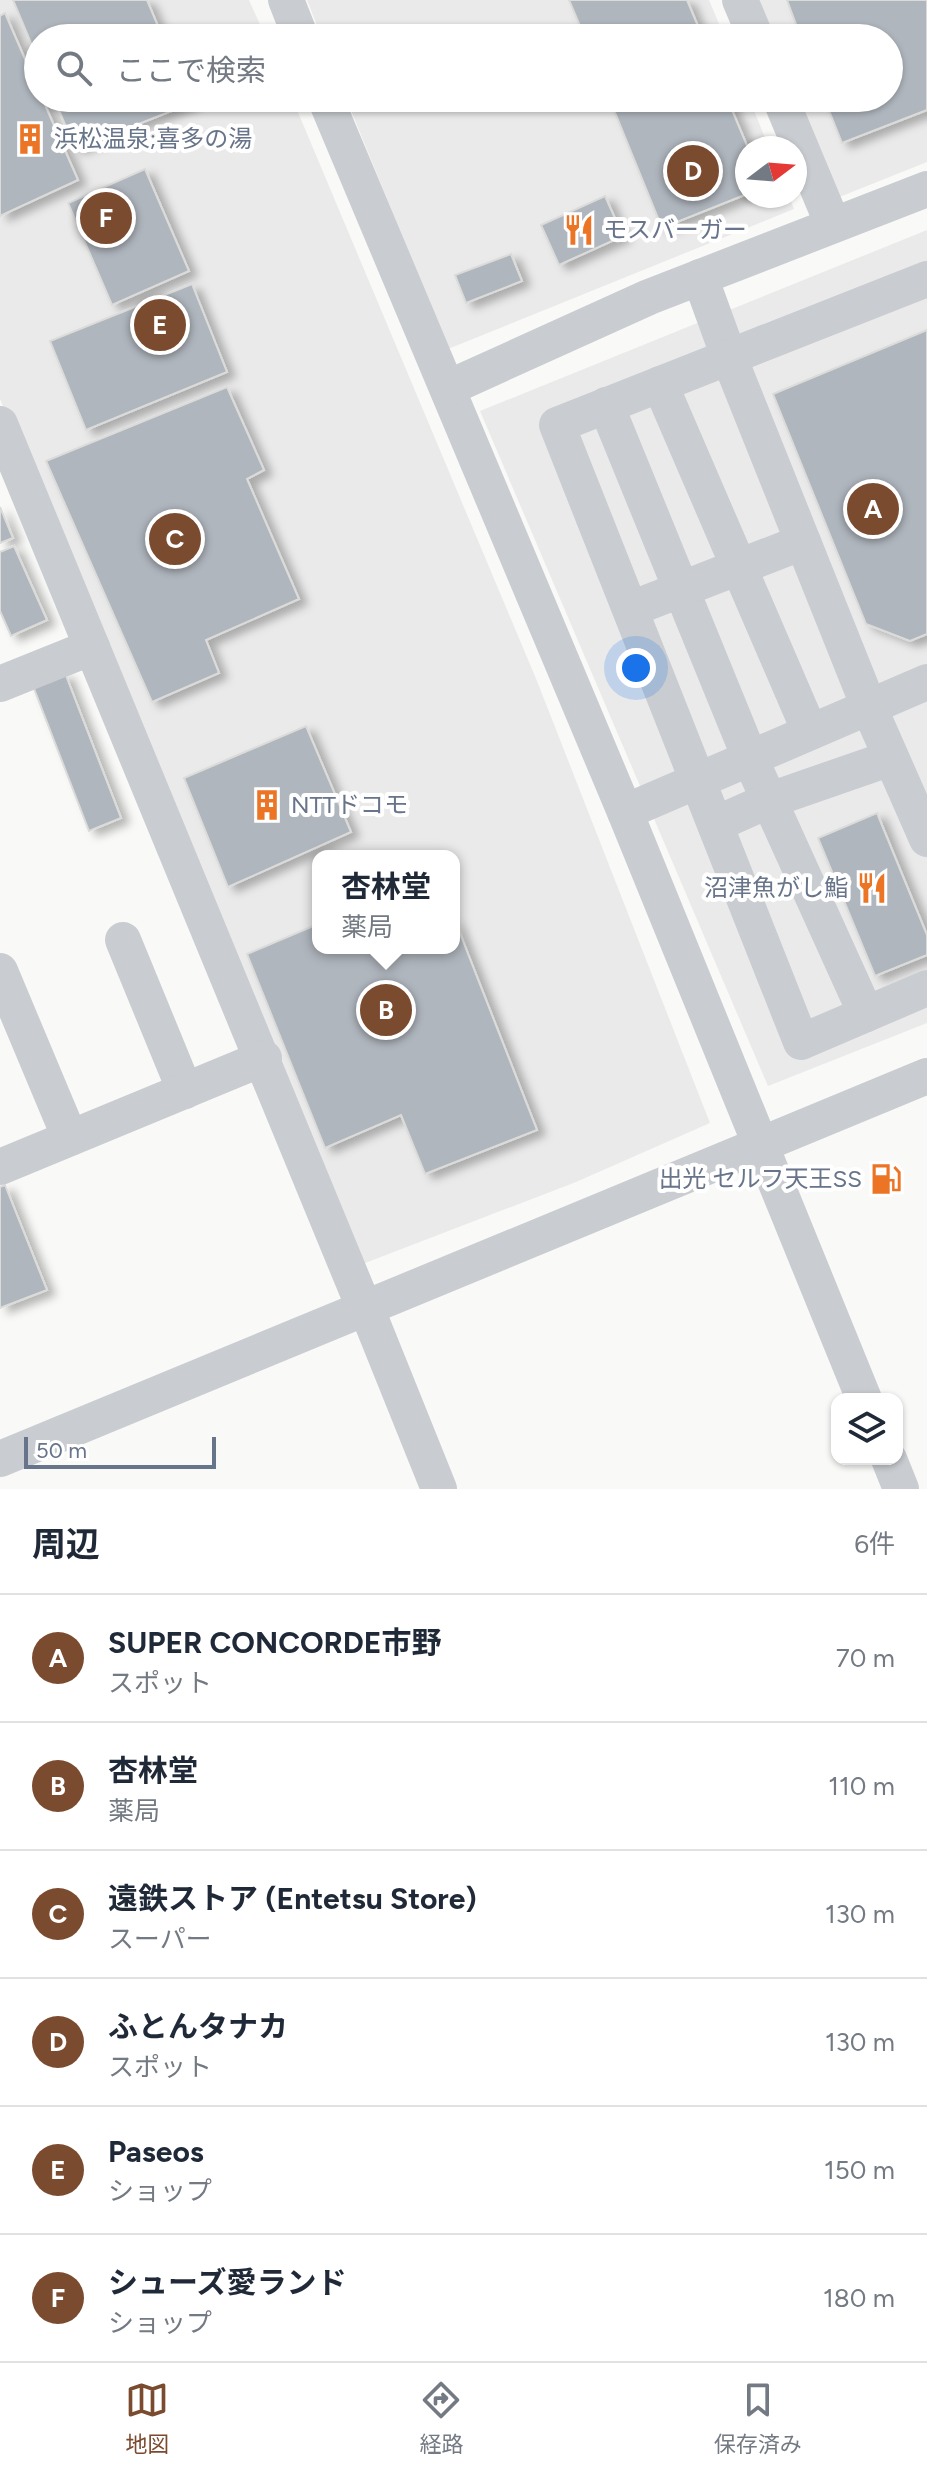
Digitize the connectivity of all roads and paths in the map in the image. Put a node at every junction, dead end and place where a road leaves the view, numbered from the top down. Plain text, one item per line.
1 (286, 0) edge
2 (740, 0) edge
3 (295, 24) edge
4 (750, 24) edge
5 (331, 112) edge
6 (786, 112) edge
7 (927, 189) edge
8 (833, 225) junction
9 (700, 277) junction
10 (927, 279) edge
11 (729, 357) junction
12 (660, 384) junction
13 (448, 388) junction
14 (606, 405) junction
15 (0, 424) edge
16 (803, 542) junction
17 (738, 565) junction
18 (682, 589) junction
19 (631, 609) junction
20 (92, 647) junction
21 (927, 682) edge
22 (0, 684) edge
23 (869, 707) junction
24 (810, 732) junction
25 (750, 758) junction
26 (891, 758) junction
27 (699, 780) junction
28 (770, 800) junction
29 (625, 812) junction
30 (716, 824) junction
31 (927, 839) edge
32 (123, 940) dead end
33 (0, 971) edge
34 (927, 988) edge
35 (866, 1014) junction
36 (264, 1058) junction
37 (927, 1076) edge
38 (185, 1091) junction
39 (70, 1138) junction
40 (759, 1143) junction
41 (1, 1164) edge
42 (361, 1298) junction
43 (862, 1393) edge
44 (0, 1459) edge
45 (891, 1465) edge
46 (927, 1486) edge
47 (439, 1489) edge
48 (901, 1489) edge
49 (920, 1489) edge

1 - 3 street
2 - 4 street
5 - 13 street
6 - 8 street
7 - 8 street
8 - 9 street
9 - 11 street
9 - 13 street
10 - 11 street
11 - 12 street
11 - 16 street
12 - 14 street
12 - 17 street
13 - 29 street
14 - 18 street
14 - 19 street
15 - 20 street
16 - 17 street
16 - 23 street
17 - 18 street
17 - 24 street
18 - 19 street
18 - 25 street
19 - 27 street
20 - 22 street
20 - 36 street
21 - 23 street
23 - 24 street
23 - 26 street
24 - 25 street
25 - 27 street
25 - 28 street
26 - 28 street
26 - 31 street
27 - 29 street
27 - 30 street
28 - 30 street
28 - 35 street
29 - 40 street
30 - 35 street
32 - 38 street
33 - 39 street
34 - 35 street
36 - 38 street
36 - 42 street
37 - 40 street
38 - 39 street
39 - 41 street
40 - 42 street
40 - 43 street
42 - 44 street
42 - 47 street
45 - 48 street
46 - 49 street

